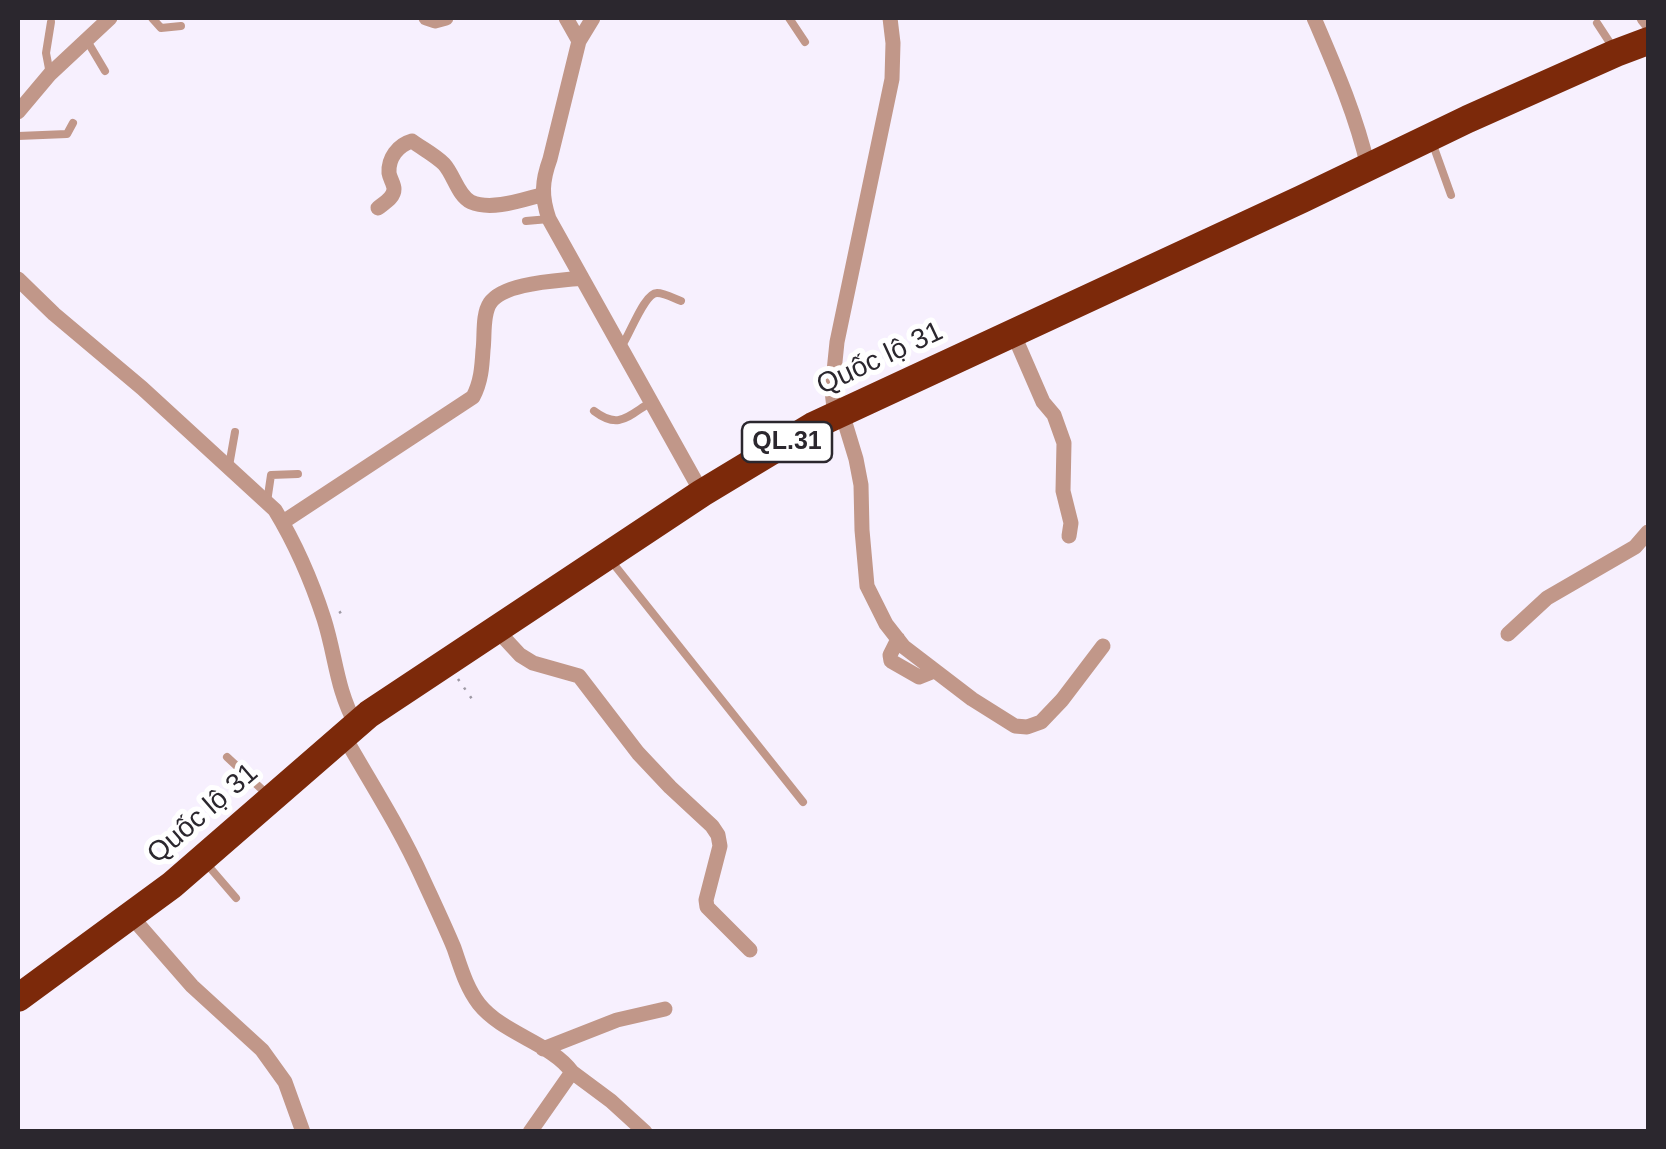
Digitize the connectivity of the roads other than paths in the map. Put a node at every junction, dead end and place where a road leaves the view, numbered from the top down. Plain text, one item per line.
1 (152, 18) edge
2 (426, 18) edge
3 (446, 18) edge
4 (566, 18) edge
5 (593, 18) edge
6 (789, 18) edge
7 (890, 18) edge
8 (1314, 18) edge
9 (107, 19) edge
10 (51, 22) dead end
11 (1597, 23) dead end
12 (181, 26) dead end
13 (86, 39) junction
14 (579, 41) junction
15 (1648, 41) edge
16 (804, 42) dead end
17 (1616, 53) junction
18 (105, 71) dead end
19 (50, 74) junction
20 (18, 112) edge
21 (74, 123) dead end
22 (18, 136) edge
23 (1430, 137) junction
24 (1368, 167) junction
25 (542, 195) junction
26 (1451, 195) dead end
27 (378, 208) dead end
28 (549, 219) junction
29 (526, 220) dead end
30 (582, 278) junction
31 (18, 279) edge
32 (682, 301) dead end
33 (1012, 333) junction
34 (621, 346) junction
35 (651, 402) junction
36 (594, 411) dead end
37 (838, 414) junction
38 (235, 432) dead end
39 (229, 466) junction
40 (298, 474) dead end
41 (702, 493) junction
42 (267, 502) junction
43 (282, 522) junction
44 (1648, 532) edge
45 (1069, 536) dead end
46 (606, 554) junction
47 (495, 628) junction
48 (1508, 634) dead end
49 (1103, 646) dead end
50 (350, 731) junction
51 (228, 757) dead end
52 (271, 798) junction
53 (803, 802) dead end
54 (202, 858) junction
55 (236, 898) dead end
56 (130, 915) junction
57 (750, 950) dead end
58 (18, 998) edge
59 (665, 1010) dead end
60 (543, 1050) junction
61 (572, 1072) junction
62 (303, 1132) edge
63 (530, 1132) edge
64 (645, 1132) edge

1 - 12 lane
2 - 3 street
4 - 14 street
5 - 14 street
6 - 16 lane
7 - 37 street
8 - 24 street
9 - 13 street
10 - 19 lane
11 - 17 lane
13 - 18 lane
13 - 19 street
14 - 25 street
15 - 17 highway, Quốc lộ 31 / QL.31
17 - 23 highway, Quốc lộ 31 / QL.31
19 - 20 street
21 - 22 lane
23 - 24 highway, Quốc lộ 31 / QL.31
23 - 26 lane
24 - 33 highway, Quốc lộ 31 / QL.31
25 - 27 street
25 - 28 street
28 - 29 lane
28 - 30 street
30 - 34 street
30 - 43 street
31 - 39 street
32 - 34 lane
33 - 37 highway, Quốc lộ 31 / QL.31
33 - 45 street
34 - 35 street
35 - 36 lane
35 - 41 street
37 - 41 highway, Quốc lộ 31 / QL.31
37 - 49 street
38 - 39 lane
39 - 42 street
40 - 42 lane
41 - 46 highway, Quốc lộ 31 / QL.31
42 - 43 street
43 - 50 street
44 - 48 street
46 - 47 highway, Quốc lộ 31 / QL.31
46 - 53 lane
47 - 50 highway, Quốc lộ 31 / QL.31
47 - 57 street
50 - 52 highway, Quốc lộ 31 / QL.31
50 - 60 street
51 - 52 lane
52 - 54 highway, Quốc lộ 31 / QL.31
54 - 55 lane
54 - 56 highway, Quốc lộ 31 / QL.31
56 - 58 highway, Quốc lộ 31 / QL.31
56 - 62 street
59 - 60 street
60 - 61 street
61 - 63 street
61 - 64 street

